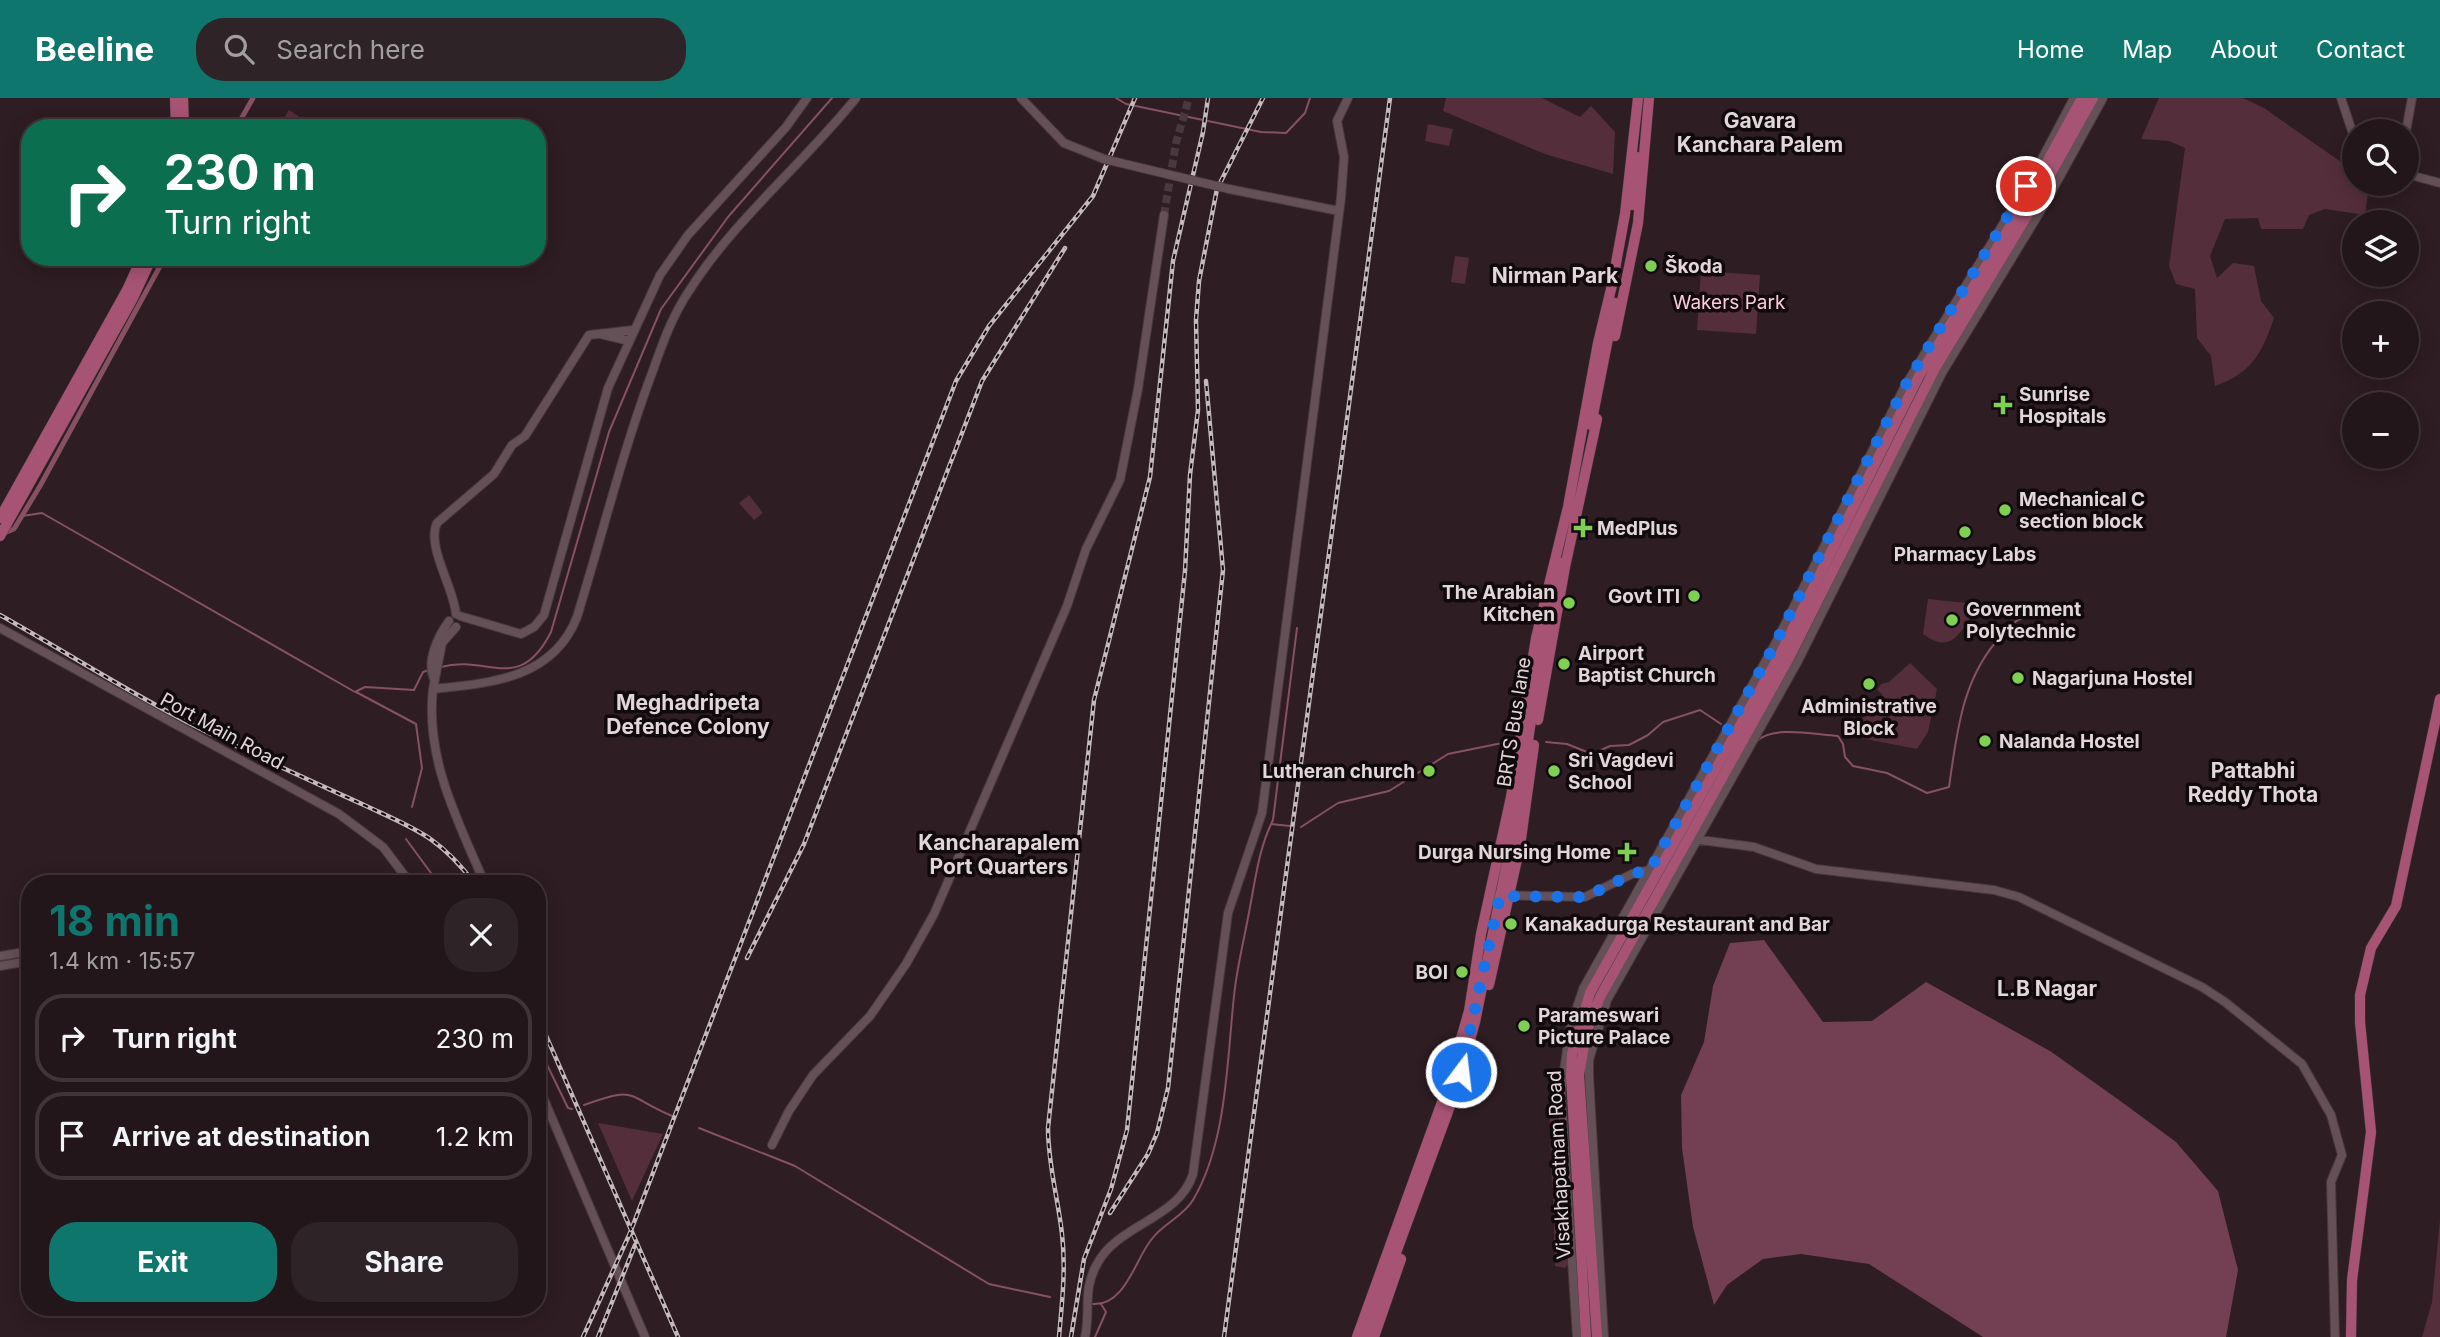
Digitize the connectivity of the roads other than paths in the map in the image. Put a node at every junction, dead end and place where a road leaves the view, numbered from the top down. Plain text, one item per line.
1 (174, 98) edge
2 (183, 98) edge
3 (807, 98) edge
4 (856, 98) edge
5 (1021, 98) edge
6 (1348, 98) edge
7 (1637, 98) edge
8 (1646, 98) edge
9 (2074, 98) edge
10 (2082, 98) edge
11 (2093, 98) edge
12 (2103, 98) edge
13 (2341, 98) edge
14 (2412, 98) edge
15 (175, 119) edge
16 (184, 119) edge
17 (2349, 119) edge
18 (2408, 119) edge
19 (2419, 177) edge
20 (2440, 183) edge
21 (1339, 211) junction
22 (1164, 215) tunnel mouth
23 (138, 266) edge
24 (148, 266) edge
25 (633, 330) junction
26 (597, 332) junction
27 (629, 341) junction
28 (0, 518) edge
29 (0, 536) edge
30 (1829, 565) junction
31 (456, 621) junction
32 (0, 628) edge
33 (434, 679) junction
34 (2440, 699) edge
35 (1684, 836) junction
36 (1647, 870) junction
37 (404, 875) edge
38 (481, 875) edge
39 (1500, 896) junction
40 (21, 953) edge
41 (0, 957) edge
42 (21, 962) edge
43 (0, 966) edge
44 (1595, 995) junction
45 (546, 1104) edge
46 (772, 1145) dead end
47 (645, 1337) edge
48 (1085, 1337) edge
49 (1357, 1337) edge
50 (1365, 1337) edge
51 (1374, 1337) edge
52 (1577, 1337) edge
53 (1586, 1337) edge
54 (1597, 1337) edge
55 (1604, 1337) edge
56 (2335, 1337) edge
57 (2351, 1337) edge

1 - 15 main road
2 - 16 main road
3 - 25 street
4 - 33 street
5 - 21 street, bridge
6 - 21 street
7 - 39 main road
8 - 39 main road
9 - 35 street
10 - 30 main road
11 - 30 main road
12 - 35 street
13 - 17 street
14 - 18 street
19 - 20 street
21 - 48 street
22 - 46 street
23 - 28 main road
24 - 29 main road
25 - 26 street
25 - 27 street
26 - 27 street
26 - 31 street
27 - 31 street
30 - 35 main road
31 - 33 street
32 - 37 street, Port Main Road
33 - 38 street
34 - 57 main road
35 - 36 street
35 - 44 main road
35 - 55 street
35 - 56 street
36 - 39 street
36 - 52 street
39 - 49 main road
39 - 50 main road
39 - 51 main road
40 - 41 street
42 - 43 street
44 - 53 main road, Visakhapatnam Road
44 - 54 main road
45 - 47 street

